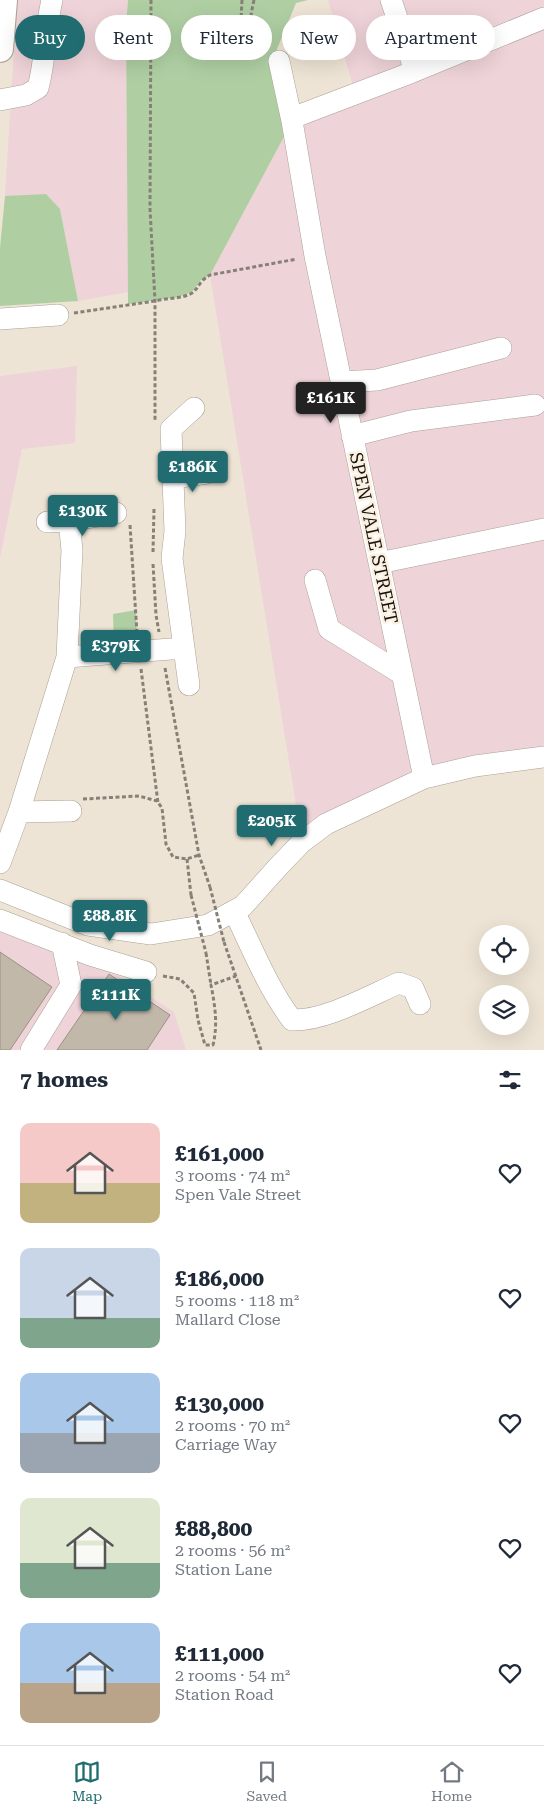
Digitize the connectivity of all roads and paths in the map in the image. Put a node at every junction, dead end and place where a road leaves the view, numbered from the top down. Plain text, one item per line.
1 (4, 0) edge
2 (52, 0) edge
3 (242, 0) edge
4 (254, 0) edge
5 (390, 0) edge
6 (241, 15) edge
7 (251, 15) edge
8 (544, 18) edge
9 (0, 49) edge
10 (272, 56) edge
11 (279, 61) joint
12 (415, 71) junction
13 (0, 100) edge
14 (292, 118) junction
15 (315, 256) junction
16 (58, 315) joint
17 (0, 319) edge
18 (501, 348) dead end
19 (341, 382) junction
20 (535, 405) dead end
21 (194, 408) dead end
22 (352, 436) junction
23 (207, 473) dead end
24 (173, 478) junction
25 (116, 513) dead end
26 (69, 521) junction
27 (47, 522) dead end
28 (544, 529) edge
29 (379, 563) junction
30 (315, 580) dead end
31 (184, 648) junction
32 (67, 657) junction
33 (402, 674) junction
34 (189, 685) dead end
35 (544, 757) edge
36 (424, 778) junction
37 (71, 811) joint
38 (19, 812) junction
39 (199, 855) dead end
40 (187, 859) junction
41 (0, 863) edge
42 (210, 887) dead end
43 (0, 890) edge
44 (234, 911) junction
45 (0, 920) edge
46 (62, 943) junction
47 (146, 972) joint
48 (236, 976) junction
49 (211, 985) junction
50 (420, 1004) dead end
51 (31, 1050) edge
52 (261, 1050) edge

1 - 9 main road
2 - 13 street
3 - 6 path
4 - 7 path
5 - 12 street
8 - 12 street
10 - 11 path
11 - 14 street, SPEN VALE STREET
12 - 14 street
14 - 15 street, SPEN VALE STREET
15 - 16 path
15 - 19 street, SPEN VALE STREET
16 - 17 street
18 - 19 street
19 - 22 street, SPEN VALE STREET
20 - 22 street
21 - 24 street
22 - 29 street, SPEN VALE STREET
23 - 24 street
24 - 31 street
25 - 26 street
26 - 27 street
26 - 32 street
28 - 29 street
29 - 33 street, SPEN VALE STREET
30 - 33 street
31 - 32 street
31 - 34 street
32 - 38 street
33 - 36 street, SPEN VALE STREET
35 - 36 street
36 - 44 street
37 - 38 street
37 - 40 path
38 - 41 street
39 - 40 path
40 - 49 path, bridge
42 - 48 path, bridge
43 - 44 street
44 - 50 street
45 - 46 street
46 - 47 street
46 - 51 street
47 - 49 path
48 - 49 path
48 - 52 path

